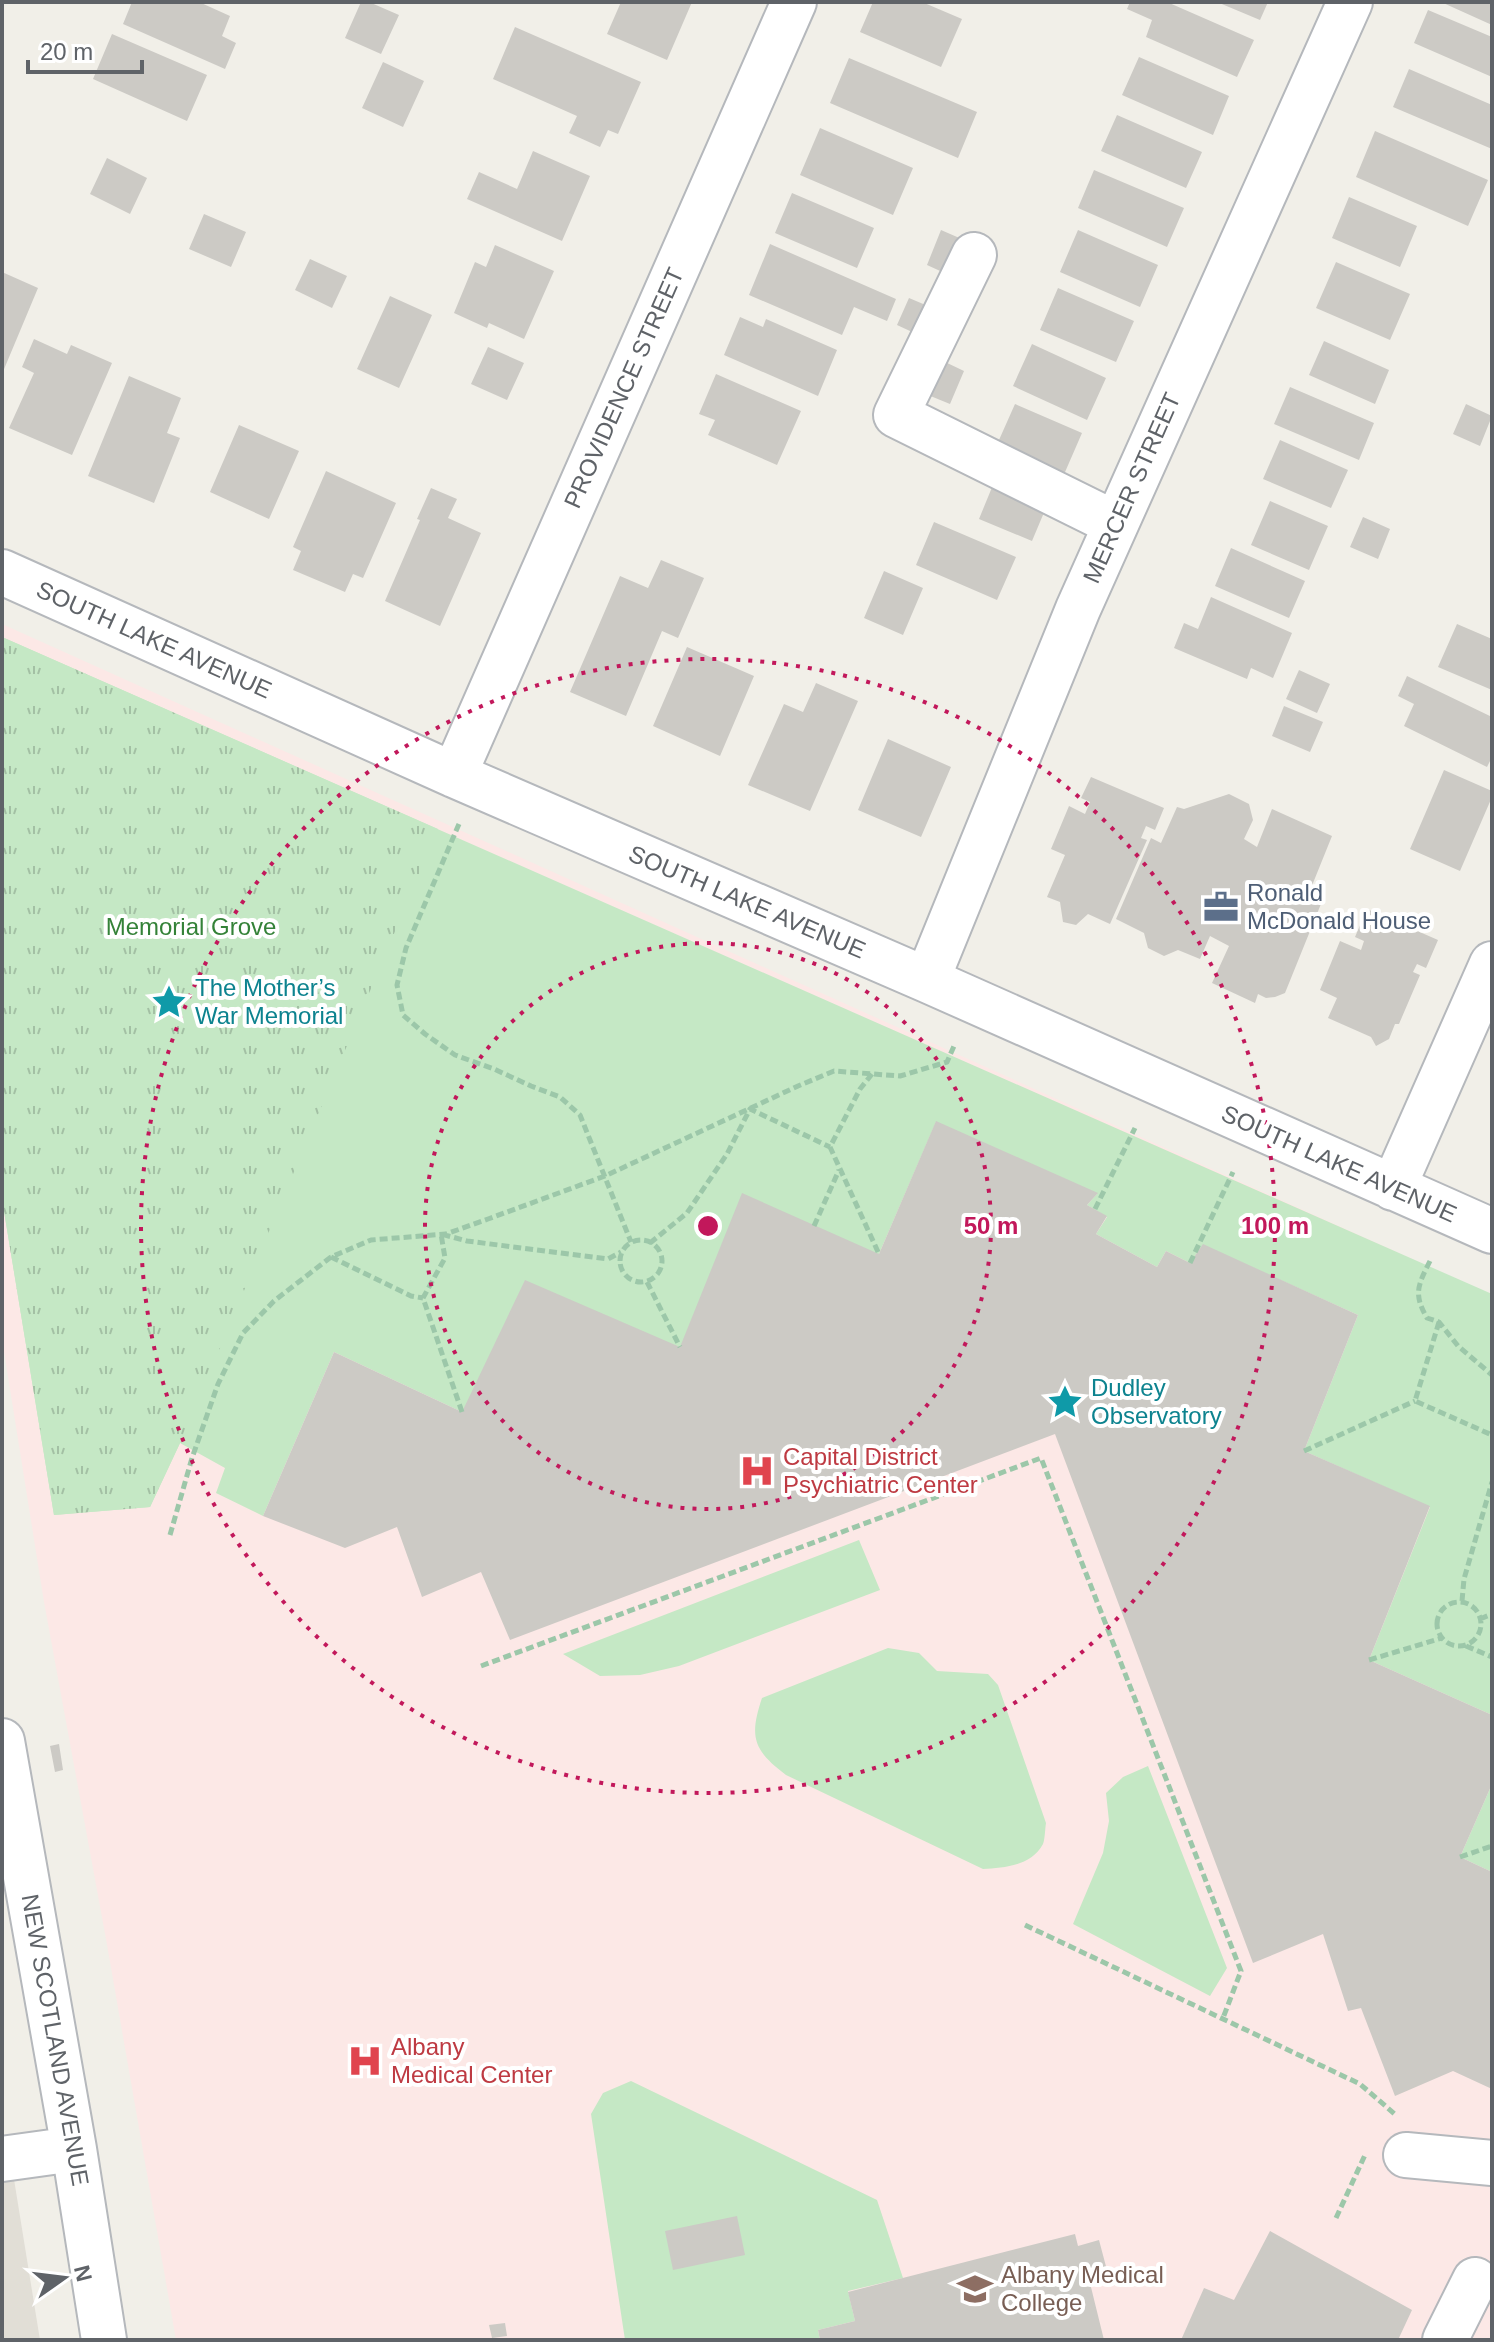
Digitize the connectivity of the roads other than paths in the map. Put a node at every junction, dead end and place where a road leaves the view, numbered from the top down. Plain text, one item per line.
1 (794, 2) edge
2 (1350, 2) edge
3 (974, 255) dead end
4 (1116, 524) junction
5 (2, 572) edge
6 (454, 775) junction
7 (1492, 964) edge
8 (927, 980) junction
9 (1393, 1188) junction
10 (1492, 1231) edge
11 (2, 1741) edge
12 (1402, 2136) road end
13 (74, 2149) junction
14 (2, 2159) edge
15 (1492, 2163) edge
16 (1475, 2280) dead end
17 (104, 2340) edge
18 (1445, 2340) edge

1 - 6 street, PROVIDENCE STREET
2 - 4 street, MERCER STREET
3 - 4 street
4 - 8 street, MERCER STREET
5 - 6 street, SOUTH LAKE AVENUE
6 - 8 street, SOUTH LAKE AVENUE
7 - 9 street
8 - 9 street, SOUTH LAKE AVENUE
9 - 10 street, SOUTH LAKE AVENUE
11 - 13 street, NEW SCOTLAND AVENUE
12 - 15 street
13 - 14 street
13 - 17 street, NEW SCOTLAND AVENUE
16 - 18 street

